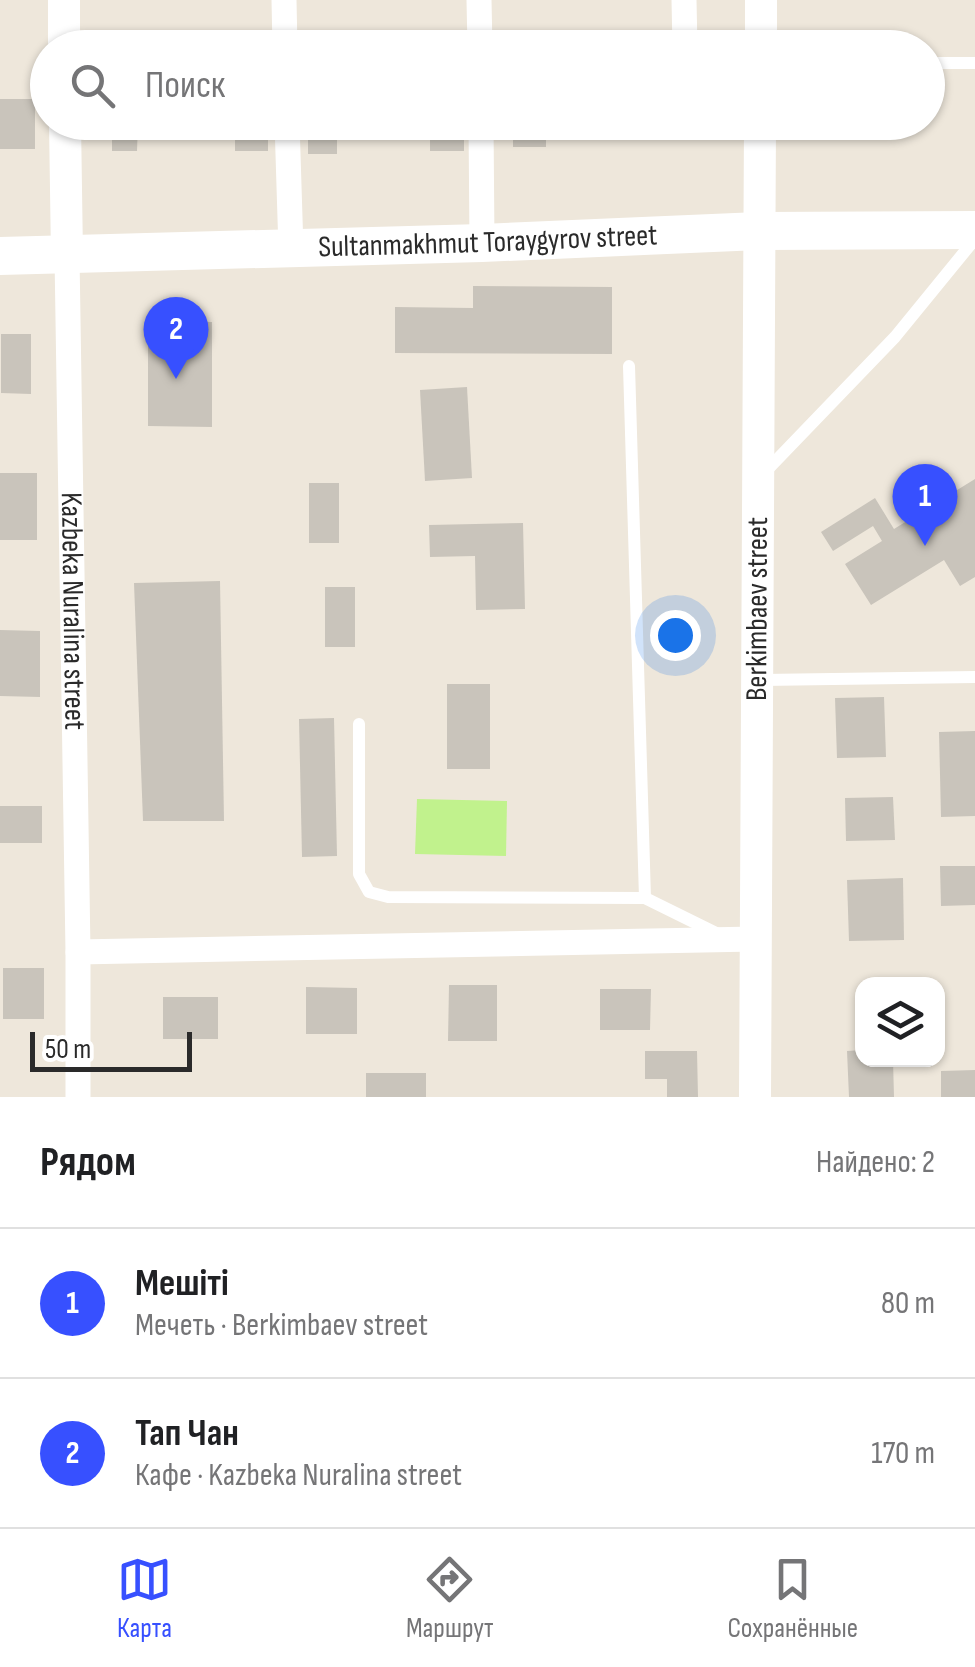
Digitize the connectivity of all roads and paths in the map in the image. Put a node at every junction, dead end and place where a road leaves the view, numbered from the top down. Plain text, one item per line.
1 (64, 0) edge
2 (284, 0) edge
3 (479, 0) edge
4 (684, 0) edge
5 (761, 0) edge
6 (64, 30) edge
7 (285, 30) edge
8 (480, 30) edge
9 (685, 30) edge
10 (761, 30) edge
11 (945, 63) edge
12 (975, 63) edge
13 (65, 140) edge
14 (288, 140) edge
15 (481, 140) edge
16 (760, 140) edge
17 (975, 230) edge
18 (759, 231) junction
19 (975, 239) edge
20 (482, 244) junction
21 (291, 250) junction
22 (0, 256) edge
23 (66, 256) junction
24 (630, 366) dead end
25 (758, 478) junction
26 (975, 677) edge
27 (757, 680) junction
28 (359, 724) dead end
29 (645, 898) junction
30 (743, 940) junction
31 (78, 952) junction
32 (78, 1097) edge
33 (756, 1097) edge

1 - 6 street
2 - 7 street
3 - 8 street
4 - 9 street
5 - 10 street
11 - 12 lane
13 - 23 street, Kazbeka Nuralina street
14 - 21 street
15 - 20 street
16 - 18 street, Berkimbaev street
17 - 18 main road, Sultanmakhmut Toraygyrov street
18 - 20 main road, Sultanmakhmut Toraygyrov street
18 - 25 street, Berkimbaev street
19 - 25 lane
20 - 21 main road, Sultanmakhmut Toraygyrov street
21 - 23 main road, Sultanmakhmut Toraygyrov street
22 - 23 main road, Sultanmakhmut Toraygyrov street
23 - 31 street, Kazbeka Nuralina street
24 - 29 lane
25 - 27 street, Berkimbaev street
26 - 27 lane
27 - 30 street, Berkimbaev street
28 - 29 lane
29 - 30 lane
30 - 31 street
30 - 33 street, Berkimbaev street
31 - 32 street, Kazbeka Nuralina street

